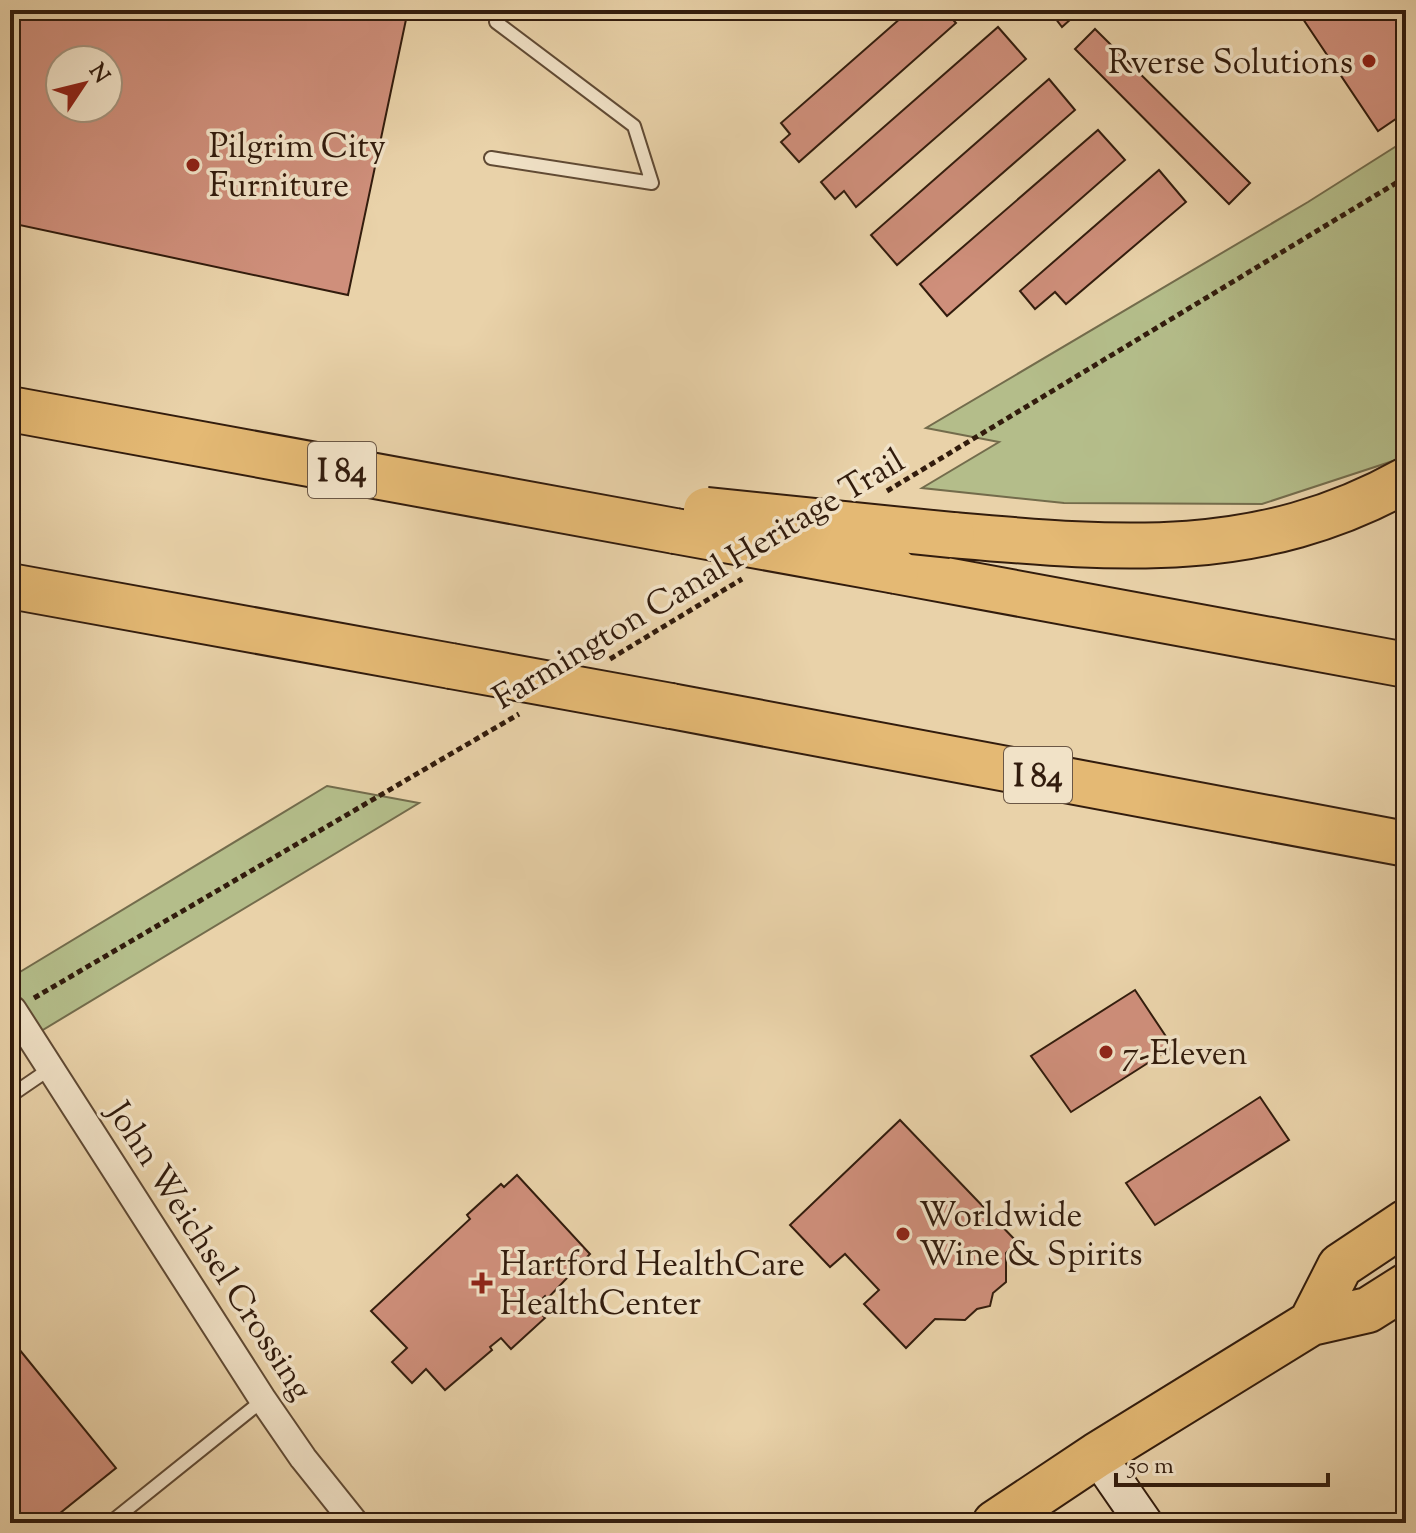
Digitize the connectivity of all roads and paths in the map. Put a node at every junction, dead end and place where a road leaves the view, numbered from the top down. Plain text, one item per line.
1 (496, 22) dead end
2 (491, 158) dead end
3 (1406, 177) edge
4 (10, 409) edge
5 (1406, 480) edge
6 (887, 491) dead end
7 (691, 520) junction
8 (751, 574) dead end
9 (10, 586) edge
10 (602, 664) dead end
11 (1406, 665) edge
12 (520, 714) dead end
13 (1406, 844) edge
14 (13, 1010) joint
15 (51, 1068) junction
16 (10, 1096) edge
17 (1406, 1222) edge
18 (1406, 1286) edge
19 (1311, 1323) junction
20 (263, 1400) junction
21 (1097, 1455) junction
22 (110, 1523) edge
23 (355, 1523) edge
24 (995, 1523) edge
25 (1144, 1523) edge

1 - 2 lane
3 - 6 path, Farmington Canal Heritage Trail
4 - 7 highway, I 84
5 - 7 highway, bridge
7 - 11 highway, I 84, bridge
8 - 10 path, Farmington Canal Heritage Trail
9 - 13 highway, I 84, bridge
12 - 14 path, Farmington Canal Heritage Trail
14 - 15 street, John Weichsel Crossing
15 - 16 lane
15 - 20 street, John Weichsel Crossing
17 - 19 highway
18 - 19 highway
19 - 21 highway
20 - 22 lane
20 - 23 street, John Weichsel Crossing
21 - 24 highway
21 - 25 street

